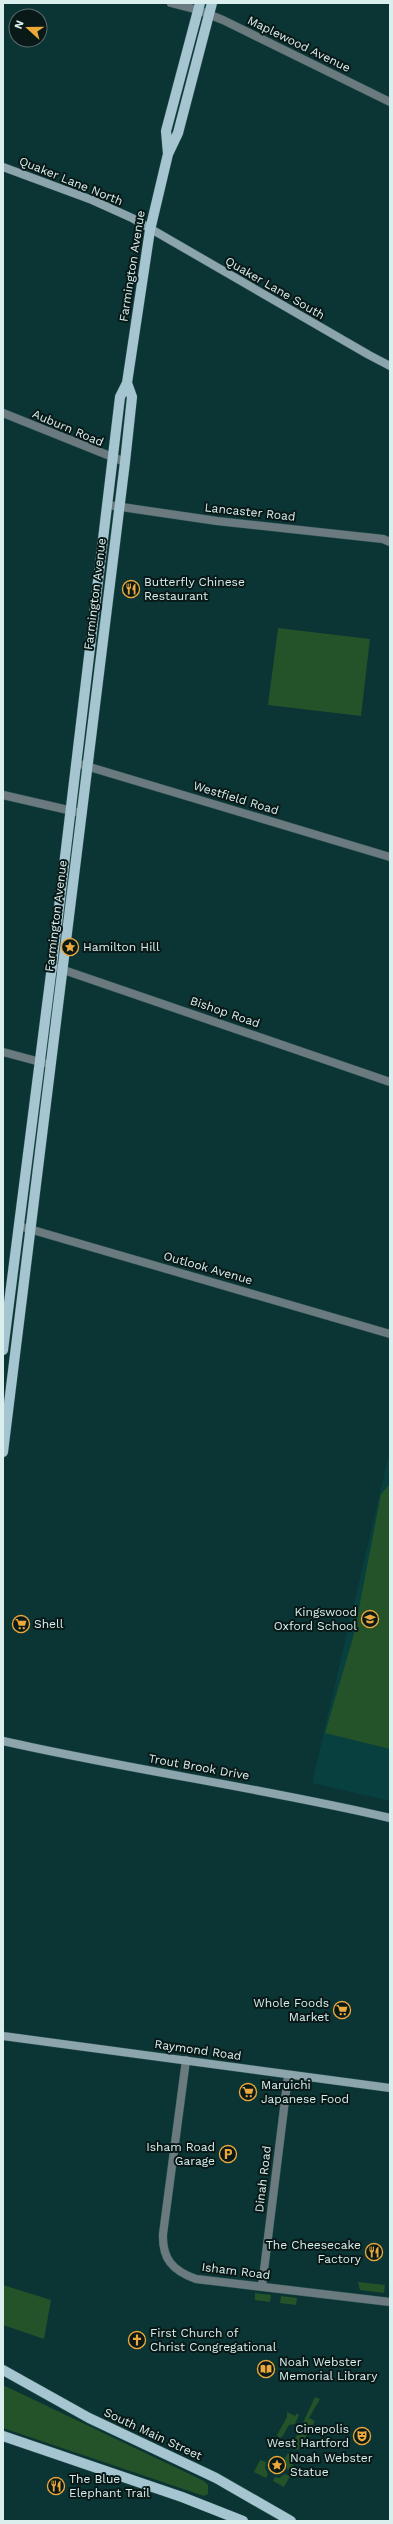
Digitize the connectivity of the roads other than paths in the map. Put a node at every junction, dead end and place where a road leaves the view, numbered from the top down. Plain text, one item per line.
1 (171, 3) edge
2 (212, 3) edge
3 (199, 6) edge
4 (209, 15) junction
5 (390, 102) edge
6 (168, 154) junction
7 (3, 167) edge
8 (150, 230) junction
9 (390, 366) edge
10 (127, 383) junction
11 (3, 413) edge
12 (112, 458) junction
13 (125, 462) junction
14 (108, 506) junction
15 (119, 508) junction
16 (390, 542) edge
17 (76, 763) junction
18 (87, 766) junction
19 (3, 795) edge
20 (69, 812) junction
21 (81, 813) junction
22 (390, 857) edge
23 (57, 968) junction
24 (3, 1052) edge
25 (39, 1062) junction
26 (50, 1065) junction
27 (390, 1082) edge
28 (19, 1226) junction
29 (30, 1229) junction
30 (5, 1319) edge
31 (19, 1321) junction
32 (390, 1334) edge
33 (3, 1350) edge
34 (3, 1363) edge
35 (14, 1365) junction
36 (3, 1452) edge
37 (3, 1741) edge
38 (390, 1818) edge
39 (3, 2036) edge
40 (186, 2060) junction
41 (288, 2076) junction
42 (390, 2088) edge
43 (262, 2286) junction
44 (390, 2302) edge
45 (3, 2370) edge
46 (3, 2436) edge
47 (243, 2521) edge
48 (291, 2521) edge

1 - 3 street, Maplewood Avenue
2 - 4 main road, Farmington Avenue
3 - 4 street, Maplewood Avenue
3 - 6 main road, Farmington Avenue
4 - 5 street, Maplewood Avenue
4 - 6 main road, Farmington Avenue
6 - 8 main road, Farmington Avenue
7 - 8 main road, Quaker Lane North
8 - 9 main road, Quaker Lane South
8 - 10 main road, Farmington Avenue
10 - 12 main road, Farmington Avenue
10 - 13 main road, Farmington Avenue
11 - 12 street, Auburn Road
12 - 13 street, Auburn Road
12 - 14 main road, Farmington Avenue
13 - 15 main road, Farmington Avenue
14 - 15 street, Lancaster Road
14 - 17 main road, Farmington Avenue
15 - 16 street, Lancaster Road
15 - 18 main road, Farmington Avenue
17 - 18 street, Westfield Road
17 - 20 main road, Farmington Avenue
18 - 21 main road, Farmington Avenue
18 - 22 street, Westfield Road
19 - 20 street
20 - 21 street
20 - 23 main road, Farmington Avenue
21 - 23 main road, Farmington Avenue
23 - 25 main road, Farmington Avenue
23 - 26 main road, Farmington Avenue
23 - 27 street, Bishop Road
24 - 25 street
25 - 26 street
25 - 28 main road, Farmington Avenue
26 - 29 main road, Farmington Avenue
28 - 29 street, Outlook Avenue
28 - 30 main road, Farmington Avenue
29 - 31 main road, Farmington Avenue
29 - 32 street, Outlook Avenue
30 - 31 street
30 - 33 main road, Farmington Avenue
31 - 35 main road, Farmington Avenue
34 - 35 main road
35 - 36 main road, Farmington Avenue
37 - 38 main road, Trout Brook Drive
39 - 40 main road, Raymond Road
40 - 41 main road, Raymond Road
40 - 43 street, Isham Road
41 - 42 main road, Raymond Road
41 - 43 street, Dinah Road
43 - 44 street, Isham Road
45 - 48 main road, South Main Street
46 - 47 main road

